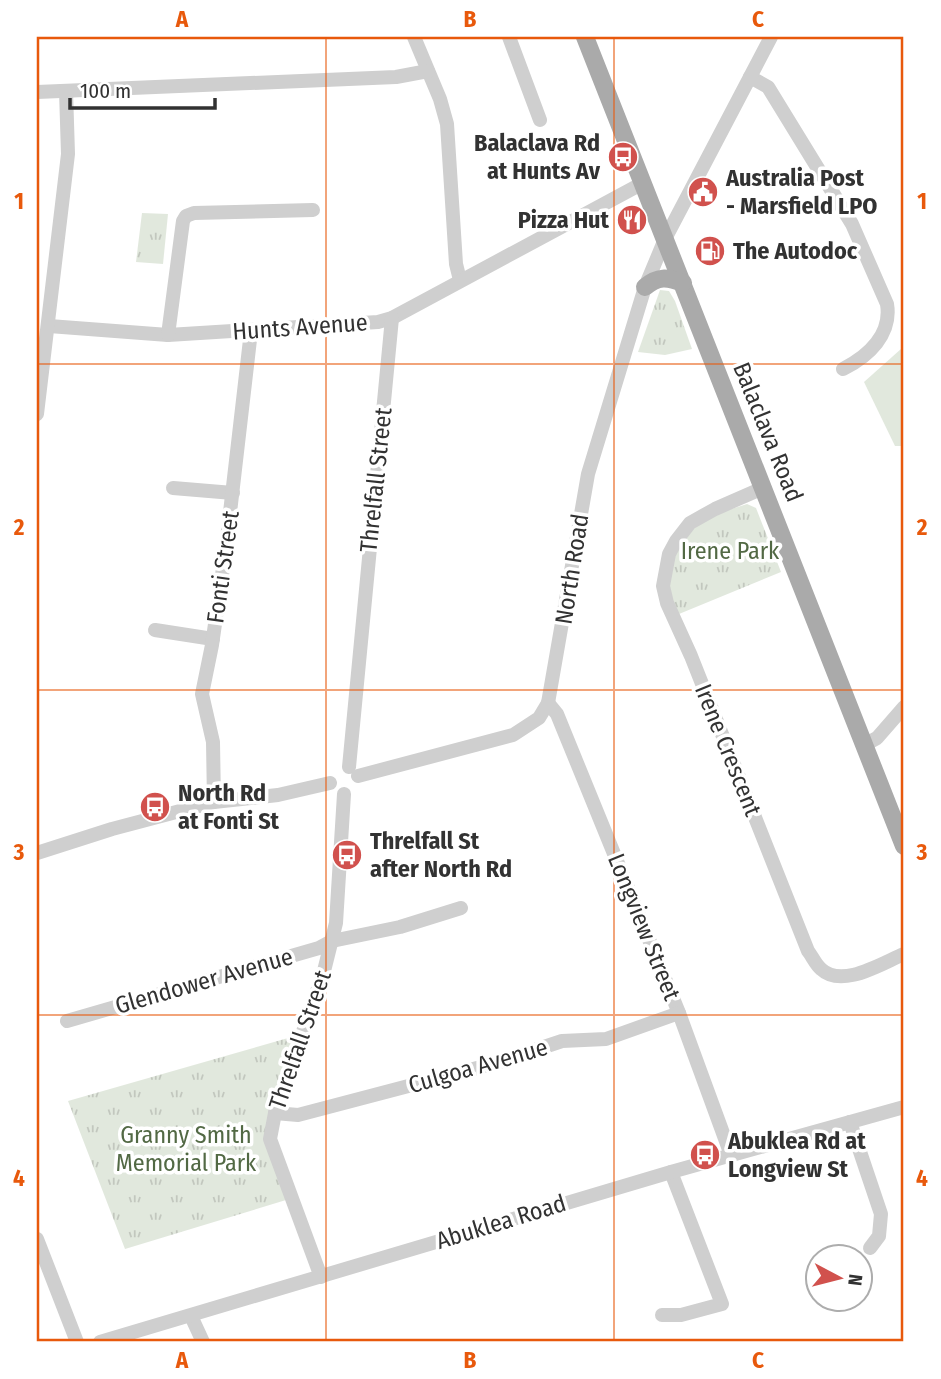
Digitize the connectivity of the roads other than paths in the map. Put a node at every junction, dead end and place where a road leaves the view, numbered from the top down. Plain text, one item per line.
1 (414, 37) edge
2 (509, 37) edge
3 (585, 37) edge
4 (771, 37) edge
5 (428, 71) junction
6 (750, 77) junction
7 (66, 90) junction
8 (37, 92) edge
9 (540, 120) dead end
10 (643, 183) junction
11 (313, 211) dead end
12 (665, 239) junction
13 (460, 280) junction
14 (683, 283) junction
15 (645, 287) junction
16 (392, 318) junction
17 (49, 326) junction
18 (251, 331) junction
19 (168, 335) junction
20 (843, 369) dead end
21 (37, 414) edge
22 (173, 488) dead end
23 (763, 488) junction
24 (233, 493) junction
25 (155, 630) dead end
26 (213, 639) junction
27 (548, 703) junction
28 (904, 707) edge
29 (866, 744) junction
30 (354, 772) junction
31 (330, 783) junction
32 (344, 794) junction
33 (214, 802) junction
34 (904, 846) edge
35 (37, 853) edge
36 (461, 908) dead end
37 (332, 941) junction
38 (904, 954) edge
39 (679, 1013) junction
40 (67, 1021) dead end
41 (904, 1107) edge
42 (275, 1112) junction
43 (849, 1122) junction
44 (731, 1155) junction
45 (671, 1172) junction
46 (37, 1239) edge
47 (874, 1243) edge
48 (321, 1277) junction
49 (662, 1315) dead end
50 (191, 1316) junction
51 (77, 1342) edge
52 (100, 1342) edge
53 (203, 1342) edge

1 - 5 street
2 - 9 street
3 - 10 main road, Balaclava Road
4 - 6 street, North Road
5 - 7 street
5 - 13 street
6 - 12 street, North Road
6 - 20 street
7 - 8 street
7 - 17 street
10 - 12 main road, Balaclava Road
10 - 13 street, Hunts Avenue
11 - 19 street
12 - 14 main road, Balaclava Road
12 - 15 street, North Road
13 - 16 street, Hunts Avenue
14 - 15 main road
14 - 23 main road, Balaclava Road
15 - 27 street, North Road
16 - 18 street, Hunts Avenue
16 - 30 street, Threlfall Street
17 - 19 street, Hunts Avenue
17 - 21 street
18 - 19 street, Hunts Avenue
18 - 24 street, Fonti Street
22 - 24 street
23 - 29 main road, Balaclava Road
23 - 38 street, Irene Crescent
24 - 26 street, Fonti Street
25 - 26 street
26 - 33 street, Fonti Street
27 - 30 street
27 - 39 street, Longview Street
28 - 29 street
29 - 34 main road, Balaclava Road
30 - 31 street
30 - 32 street
31 - 32 street
31 - 33 street
32 - 37 street, Threlfall Street
33 - 35 street
36 - 37 street, Glendower Avenue
37 - 40 street, Glendower Avenue
37 - 42 street, Threlfall Street
39 - 42 street, Culgoa Avenue
39 - 44 street, Longview Street
41 - 43 street, Abuklea Road
42 - 48 street, Threlfall Street
43 - 44 street, Abuklea Road
43 - 47 street
44 - 45 street, Abuklea Road
45 - 48 street, Abuklea Road
45 - 49 street
46 - 51 street
48 - 50 street, Abuklea Road
50 - 52 street, Abuklea Road
50 - 53 street

